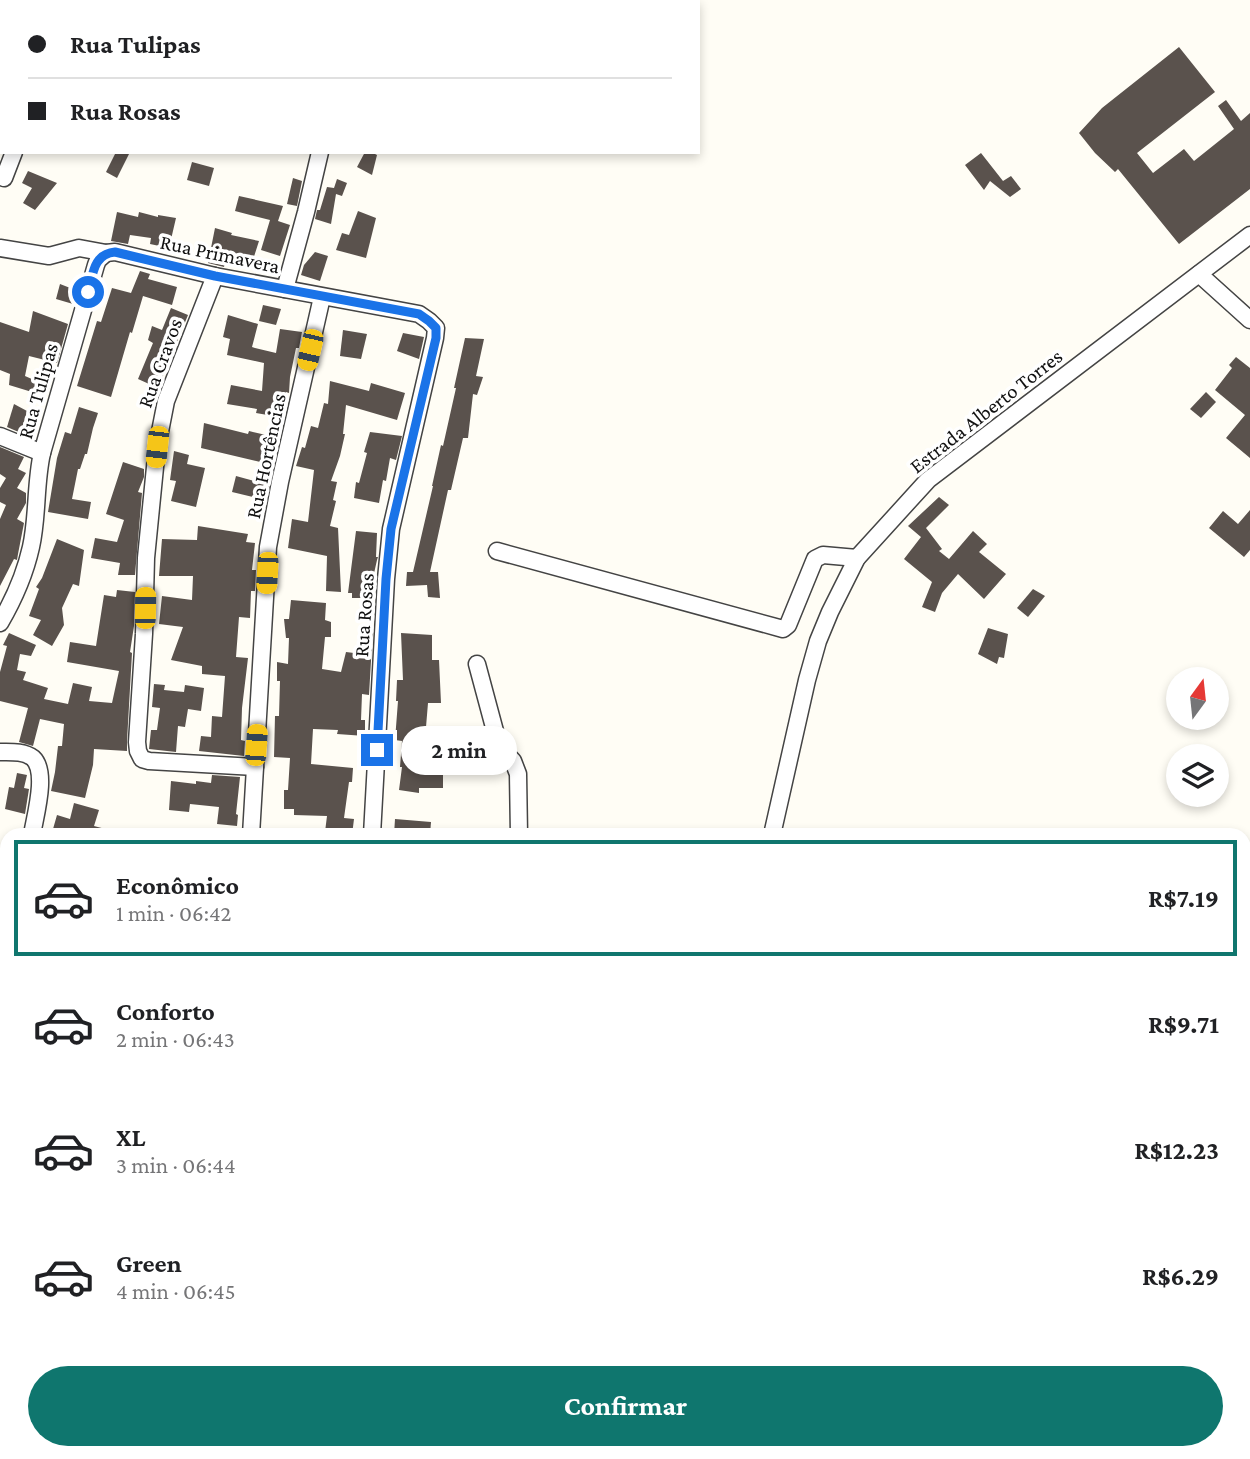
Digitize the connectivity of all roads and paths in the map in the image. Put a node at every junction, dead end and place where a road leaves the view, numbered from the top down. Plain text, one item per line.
1 (13, 154) edge
2 (320, 154) edge
3 (4, 178) dead end
4 (1250, 235) edge
5 (0, 248) edge
6 (106, 253) junction
7 (1199, 274) junction
8 (215, 276) junction
9 (285, 289) junction
10 (322, 297) junction
11 (1250, 320) edge
12 (429, 321) joint
13 (0, 436) edge
14 (42, 453) junction
15 (497, 551) dead end
16 (857, 558) junction
17 (0, 623) edge
18 (478, 664) dead end
19 (0, 752) edge
20 (255, 767) junction
21 (33, 828) edge
22 (251, 828) edge
23 (372, 828) edge
24 (519, 828) edge
25 (774, 828) edge

1 - 3 street
2 - 9 street
4 - 7 street, Estrada Alberto Torres
5 - 6 street, Rua Primavera
6 - 8 street, Rua Primavera
6 - 14 street, Rua Tulipas
7 - 11 street
7 - 16 street, Estrada Alberto Torres
8 - 9 street, Rua Primavera
8 - 20 street, Rua Cravos
9 - 10 street, Rua Primavera
10 - 12 street, Rua Primavera
10 - 20 street, Rua Hortências
12 - 23 street, Rua Rosas
13 - 14 street
14 - 17 street, Rua Tulipas
15 - 16 street
16 - 25 street, Estrada Alberto Torres
18 - 24 street
19 - 21 street
20 - 22 street, Rua Hortências

